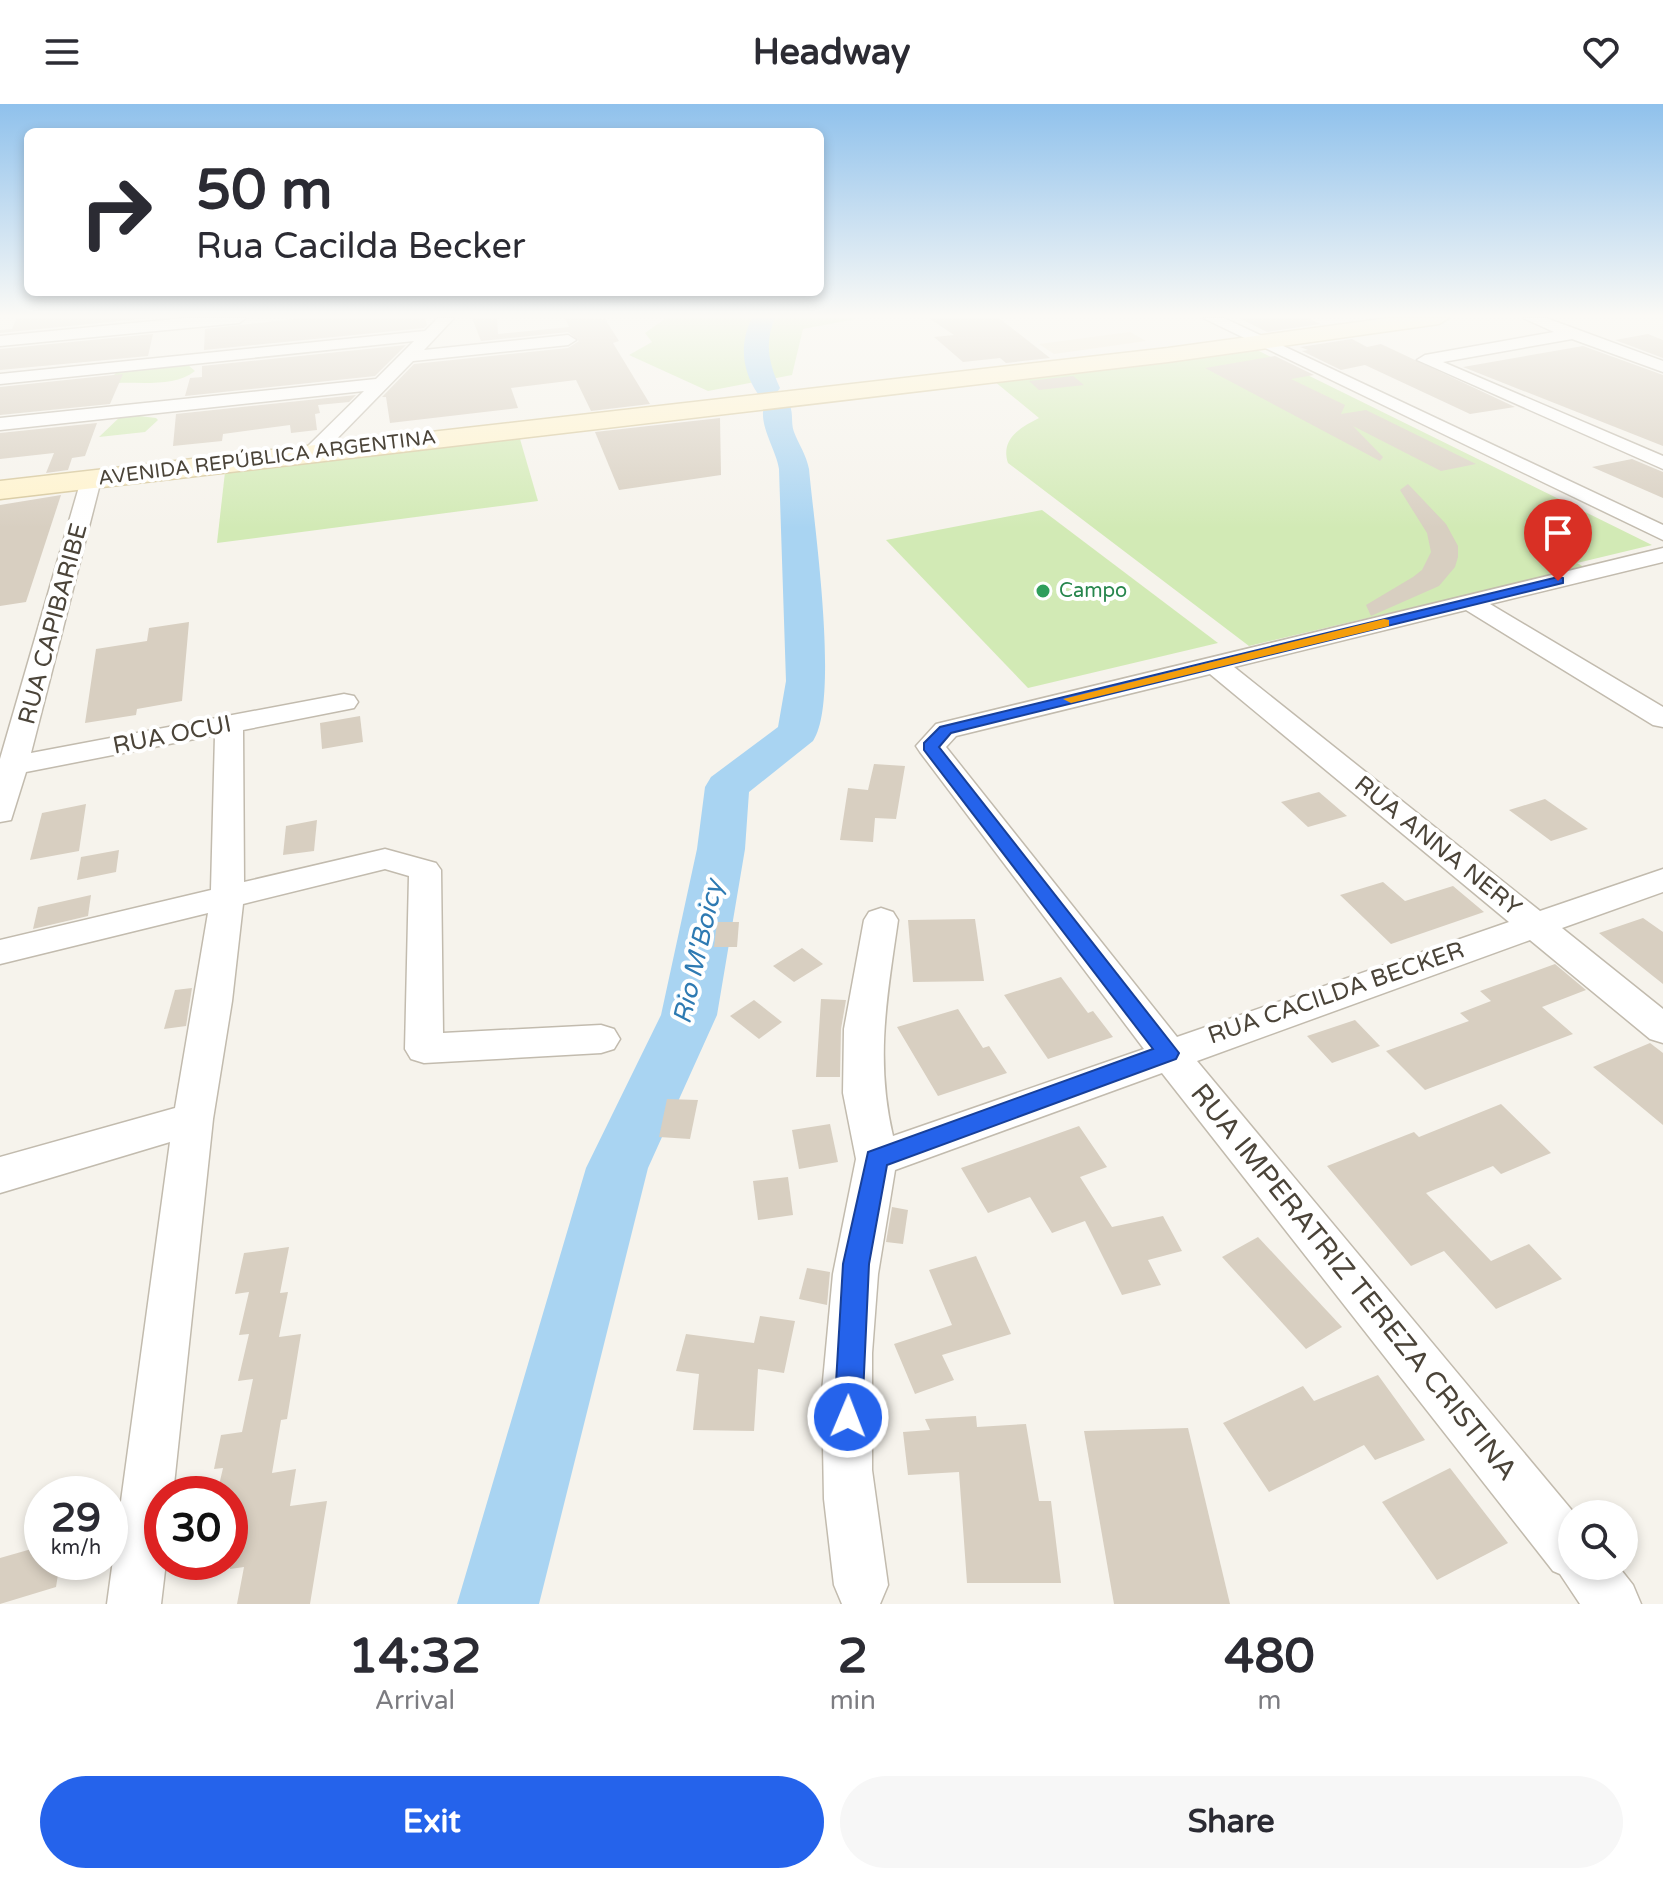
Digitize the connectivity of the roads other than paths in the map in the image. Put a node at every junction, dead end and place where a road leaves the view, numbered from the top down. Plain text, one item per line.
1 (342, 388) edge
2 (376, 388) edge
3 (829, 388) edge
4 (1357, 388) edge
5 (1490, 388) edge
6 (0, 424) edge
7 (317, 447) junction
8 (148, 463) junction
9 (1663, 463) edge
10 (0, 480) edge
11 (91, 480) junction
12 (0, 490) edge
13 (1663, 533) edge
14 (1658, 560) edge
15 (1469, 602) junction
16 (1214, 664) junction
17 (344, 702) dead end
18 (1663, 719) edge
19 (229, 723) junction
20 (8, 766) edge
21 (0, 813) edge
22 (1663, 880) edge
23 (227, 896) junction
24 (881, 920) dead end
25 (1534, 923) junction
26 (0, 952) edge
27 (1663, 1029) edge
28 (601, 1039) dead end
29 (1168, 1053) junction
30 (193, 1119) junction
31 (877, 1159) junction
32 (0, 1175) edge
33 (1558, 1535) edge
34 (1595, 1580) edge
35 (861, 1585) dead end
36 (134, 1604) edge
37 (1614, 1604) edge

1 - 6 street
2 - 7 street
3 - 7 main road, AVENIDA REPÚBLICA ARGENTINA
4 - 13 street
5 - 9 street
7 - 8 main road, AVENIDA REPÚBLICA ARGENTINA
7 - 11 main road, AVENIDA REPÚBLICA ARGENTINA
8 - 10 main road, AVENIDA REPÚBLICA ARGENTINA
8 - 11 main road
11 - 12 main road, AVENIDA REPÚBLICA ARGENTINA
11 - 20 street, RUA CAPIBARIBE
14 - 15 street
15 - 16 street
15 - 18 street
16 - 25 street, RUA ANNA NERY
16 - 29 street, RUA IMPERATRIZ TEREZA CRISTINA
17 - 19 street, RUA OCUI
19 - 20 street, RUA OCUI
19 - 23 street
20 - 21 street, RUA CAPIBARIBE
22 - 25 street, RUA CACILDA BECKER
23 - 26 street
23 - 28 street
23 - 30 street
24 - 31 street
25 - 27 street, RUA ANNA NERY
25 - 29 street, RUA CACILDA BECKER
29 - 31 street, RUA CACILDA BECKER
29 - 33 street, RUA IMPERATRIZ TEREZA CRISTINA
30 - 32 street
30 - 36 street
31 - 35 street
34 - 37 street

